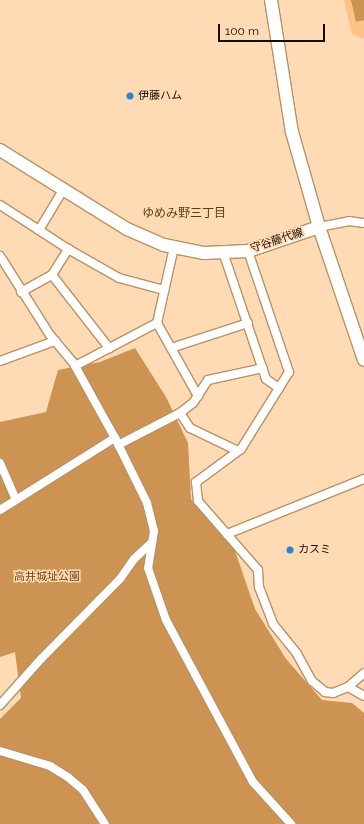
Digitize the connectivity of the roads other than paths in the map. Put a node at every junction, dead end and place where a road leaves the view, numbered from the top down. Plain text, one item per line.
1 (271, 0) edge
2 (0, 150) edge
3 (63, 190) junction
4 (0, 205) edge
5 (364, 223) edge
6 (319, 227) junction
7 (39, 230) junction
8 (174, 247) junction
9 (68, 249) junction
10 (248, 251) junction
11 (223, 252) junction
12 (0, 256) edge
13 (52, 275) junction
14 (164, 290) junction
15 (21, 292) junction
16 (157, 323) junction
17 (248, 323) junction
18 (55, 341) junction
19 (109, 348) junction
20 (171, 348) junction
21 (364, 360) edge
22 (0, 362) edge
23 (75, 366) junction
24 (263, 368) junction
25 (279, 388) junction
26 (198, 396) junction
27 (180, 413) junction
28 (117, 442) junction
29 (238, 451) junction
30 (0, 463) edge
31 (364, 479) edge
32 (16, 500) junction
33 (0, 510) edge
34 (227, 534) junction
35 (152, 542) junction
36 (364, 673) edge
37 (348, 687) junction
38 (364, 696) edge
39 (0, 705) edge
40 (0, 751) edge
41 (105, 824) edge
42 (290, 824) edge

1 - 6 main road
2 - 3 main road, 守谷藤代線
3 - 7 street
3 - 8 main road, 守谷藤代線
4 - 7 street
5 - 6 street
6 - 10 main road, 守谷藤代線
6 - 21 main road
7 - 9 street
8 - 11 main road, 守谷藤代線
8 - 14 street
9 - 13 street
9 - 14 street
10 - 11 main road, 守谷藤代線
10 - 25 street
11 - 17 street
12 - 15 street
13 - 15 street
13 - 19 street
14 - 16 street
15 - 18 street
16 - 19 street
16 - 20 street
17 - 20 street
17 - 24 street
18 - 22 street
18 - 23 street
19 - 23 street
20 - 26 street
23 - 28 street
24 - 25 street
24 - 26 street
25 - 29 street
26 - 27 street
27 - 28 street
27 - 29 street
28 - 32 street
28 - 35 street
29 - 34 street
30 - 32 street
31 - 34 street
32 - 33 street
34 - 37 street
35 - 39 street
35 - 42 street
36 - 37 street
37 - 38 street
40 - 41 street

